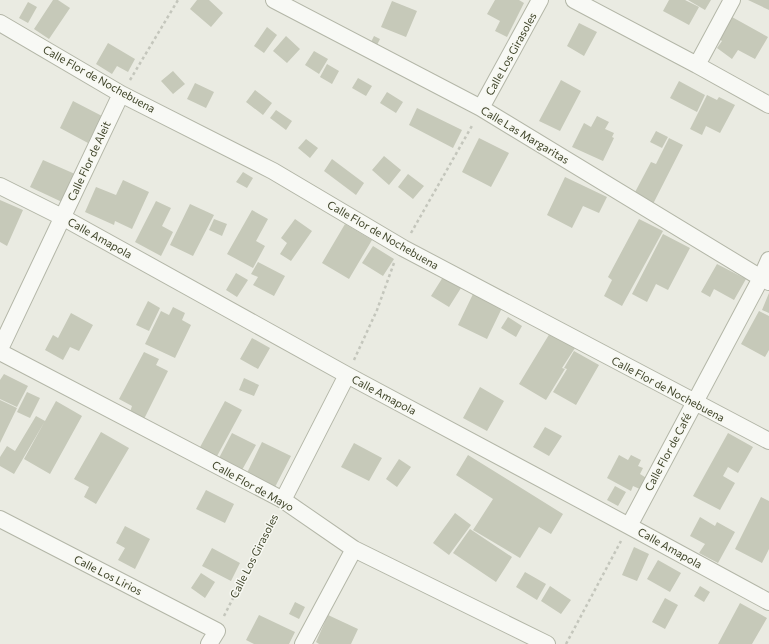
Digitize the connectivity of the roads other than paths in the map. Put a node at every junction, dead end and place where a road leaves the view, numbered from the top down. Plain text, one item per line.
1 (274, 0) edge
2 (540, 0) edge
3 (574, 0) edge
4 (732, 0) edge
5 (0, 23) edge
6 (697, 65) junction
7 (121, 94) junction
8 (769, 105) edge
9 (481, 108) junction
10 (0, 186) edge
11 (62, 217) junction
12 (769, 260) edge
13 (765, 280) edge
14 (0, 349) edge
15 (0, 352) edge
16 (347, 375) junction
17 (694, 403) junction
18 (769, 441) edge
19 (283, 500) junction
20 (0, 519) edge
21 (629, 526) junction
22 (354, 549) junction
23 (769, 602) edge
24 (213, 638) edge
25 (303, 644) edge
26 (547, 644) edge

1 - 9 street, Calle Las Margaritas
2 - 9 street, Calle Los Girasoles
3 - 6 street
4 - 6 street
5 - 7 street, Calle Flor de Nochebuena
6 - 8 street
7 - 11 street, Calle Flor de Aleit
7 - 17 street, Calle Flor de Nochebuena
9 - 13 street, Calle Las Margaritas
10 - 11 street, Calle Amapola
11 - 14 street, Calle Flor de Aleit
11 - 16 street, Calle Amapola
12 - 13 street, Calle Flor de Café
13 - 17 street, Calle Flor de Café
15 - 19 street, Calle Flor de Mayo
16 - 19 street
16 - 21 street, Calle Amapola
17 - 18 street, Calle Flor de Nochebuena
17 - 21 street, Calle Flor de Café
19 - 22 street, Calle Flor de Mayo
20 - 24 street, Calle Los Lirios
21 - 23 street, Calle Amapola
22 - 25 street
22 - 26 street, Calle Flor de Mayo

